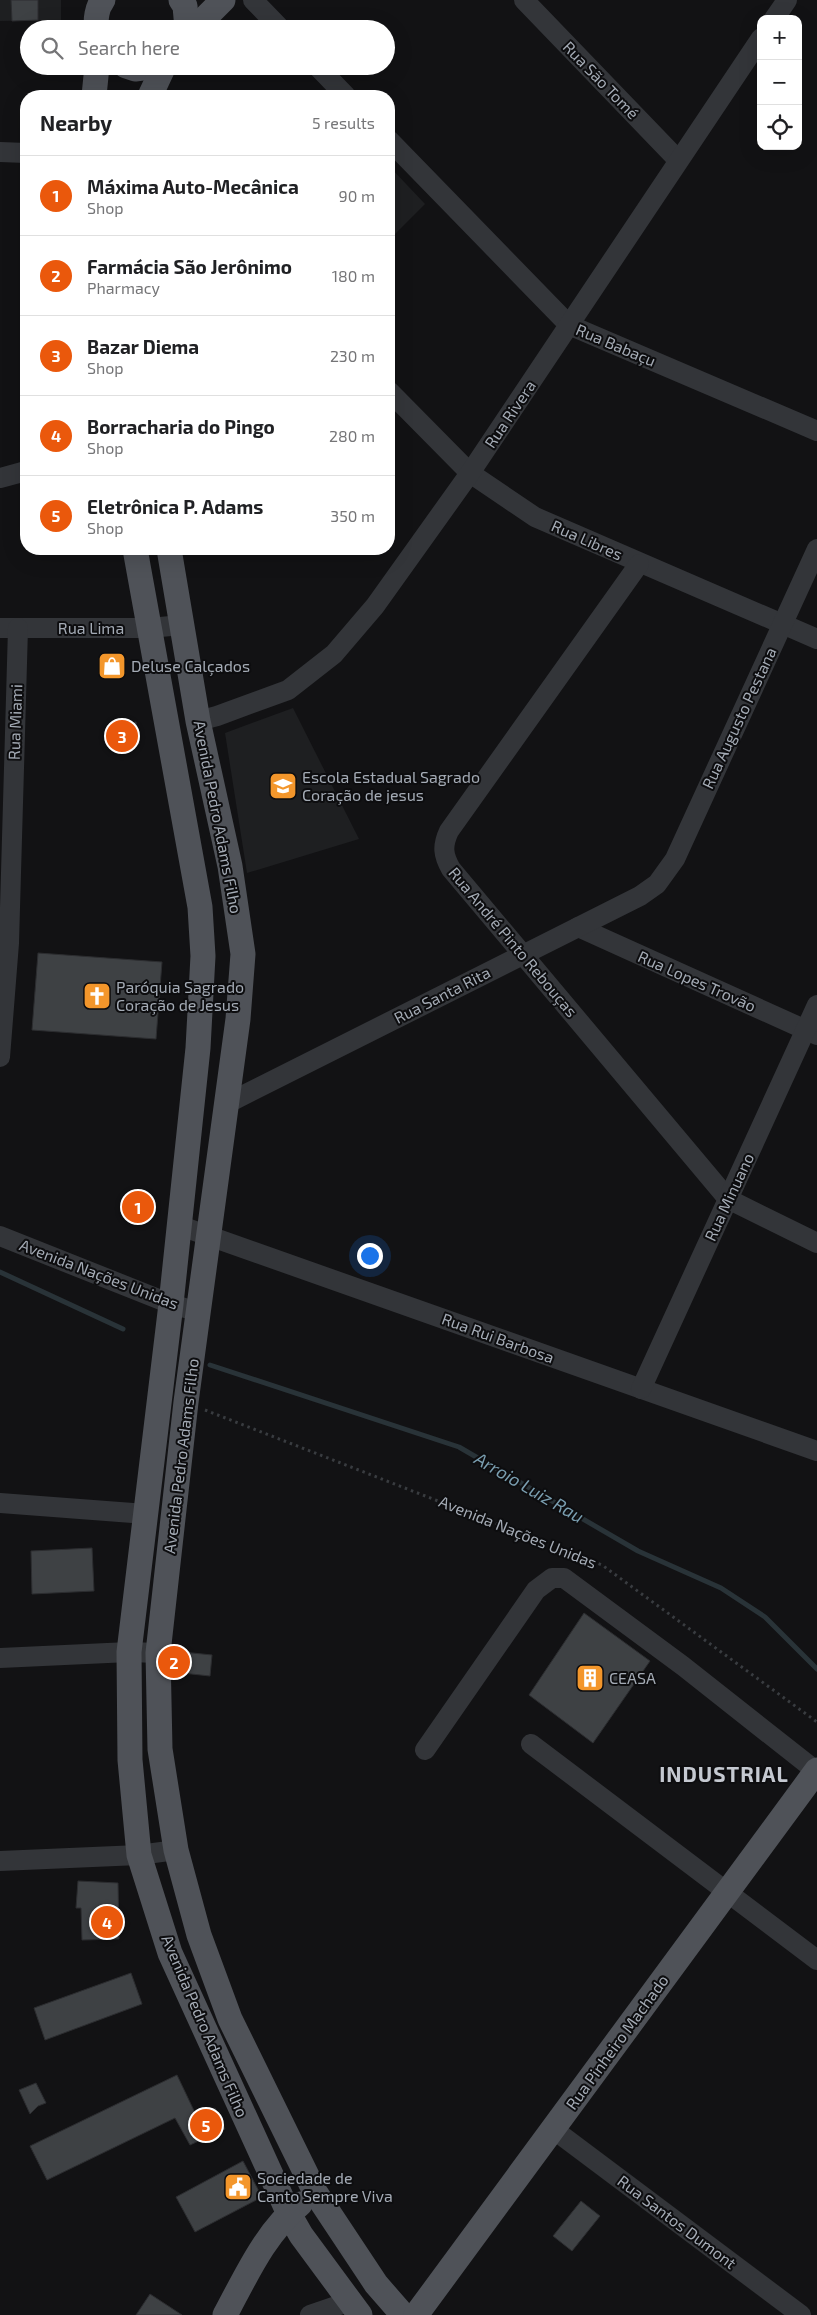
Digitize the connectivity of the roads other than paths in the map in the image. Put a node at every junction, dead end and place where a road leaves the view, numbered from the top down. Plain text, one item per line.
1 (181, 0) edge
2 (223, 0) edge
3 (252, 0) edge
4 (524, 0) edge
5 (785, 0) edge
6 (101, 1) edge
7 (776, 15) edge
8 (97, 20) edge
9 (186, 20) edge
10 (203, 20) edge
11 (271, 20) edge
12 (757, 44) edge
13 (96, 75) edge
14 (160, 75) edge
15 (326, 75) edge
16 (95, 90) edge
17 (153, 90) edge
18 (340, 90) edge
19 (395, 146) edge
20 (0, 152) edge
21 (20, 153) edge
22 (678, 160) junction
23 (569, 325) junction
24 (395, 397) edge
25 (817, 431) edge
26 (20, 473) edge
27 (470, 473) junction
28 (0, 478) edge
29 (817, 549) edge
30 (136, 555) edge
31 (170, 555) edge
32 (639, 564) junction
33 (783, 624) junction
34 (182, 625) junction
35 (9, 628) edge
36 (149, 628) junction
37 (817, 639) edge
38 (198, 721) junction
39 (657, 884) joint
40 (578, 927) junction
41 (523, 954) junction
42 (817, 1005) edge
43 (811, 1033) edge
44 (0, 1057) edge
45 (226, 1104) junction
46 (728, 1199) junction
47 (178, 1226) junction
48 (208, 1235) junction
49 (0, 1236) edge
50 (817, 1243) edge
51 (172, 1304) junction
52 (199, 1312) junction
53 (641, 1389) junction
54 (817, 1451) edge
55 (152, 1462) junction
56 (179, 1466) junction
57 (0, 1503) edge
58 (146, 1514) junction
59 (129, 1652) junction
60 (158, 1653) junction
61 (0, 1658) edge
62 (531, 1744) dead end
63 (425, 1750) dead end
64 (816, 1770) edge
65 (176, 1850) junction
66 (139, 1854) junction
67 (0, 1860) edge
68 (727, 1892) junction
69 (817, 1960) edge
70 (553, 2129) junction
71 (315, 2192) junction
72 (289, 2214) junction
73 (354, 2308) edge
74 (227, 2315) edge
75 (310, 2315) edge
76 (403, 2315) edge
77 (416, 2315) edge
78 (801, 2315) edge

1 - 9 main road
2 - 10 main road
3 - 11 street
4 - 22 street, Rua São Tomé
5 - 7 street
6 - 8 main road
12 - 22 street, Rua Rivera
13 - 16 main road
14 - 17 main road
15 - 18 street
19 - 23 street, Rua Babaçu
20 - 21 street
22 - 23 street, Rua Rivera
23 - 25 street, Rua Babaçu
23 - 27 street, Rua Rivera
24 - 27 street, Rua Libres
26 - 28 street
27 - 32 street, Rua Libres
27 - 38 street, Rua Rivera
29 - 33 street, Rua Augusto Pestana
30 - 36 main road, Avenida Pedro Adams Filho
31 - 34 main road, Avenida Pedro Adams Filho
32 - 33 street, Rua Libres
32 - 41 street, Rua André Pinto Rebouças
33 - 37 street, Rua Libres
33 - 39 street, Rua Augusto Pestana
34 - 36 street, Rua Lima
34 - 38 main road, Avenida Pedro Adams Filho
35 - 36 street, Rua Lima
35 - 44 street, Rua Miami
36 - 47 main road, Avenida Pedro Adams Filho
38 - 45 main road, Avenida Pedro Adams Filho
39 - 40 street, Rua Santa Rita
40 - 41 street, Rua Santa Rita
40 - 43 street, Rua Lopes Trovão
41 - 45 street, Rua Santa Rita
41 - 46 street, Rua André Pinto Rebouças
42 - 43 street, Rua Minuano
43 - 46 street, Rua Minuano
45 - 48 main road, Avenida Pedro Adams Filho
46 - 50 street, Rua André Pinto Rebouças
46 - 53 street, Rua Minuano
47 - 48 street, Rua Rui Barbosa
47 - 51 main road, Avenida Pedro Adams Filho
48 - 52 main road, Avenida Pedro Adams Filho
48 - 53 street, Rua Rui Barbosa
49 - 51 street, Avenida Nações Unidas
51 - 52 street, Avenida Nações Unidas
51 - 55 main road, Avenida Pedro Adams Filho
52 - 56 main road, Avenida Pedro Adams Filho
53 - 54 street, Rua Rui Barbosa
55 - 56 main road
55 - 58 main road, Avenida Pedro Adams Filho
56 - 60 main road, Avenida Pedro Adams Filho
57 - 58 street
58 - 59 main road, Avenida Pedro Adams Filho
59 - 60 street
59 - 61 street
59 - 66 main road, Avenida Pedro Adams Filho
60 - 65 main road, Avenida Pedro Adams Filho
62 - 68 street
63 - 64 street
64 - 68 main road, Rua Pinheiro Machado
65 - 66 street
65 - 71 main road, Avenida Pedro Adams Filho
66 - 67 street
66 - 72 main road, Avenida Pedro Adams Filho
68 - 69 street
68 - 70 main road, Rua Pinheiro Machado
70 - 77 main road, Rua Pinheiro Machado
70 - 78 street, Rua Santos Dumont
71 - 72 main road
71 - 76 main road, Avenida Pedro Adams Filho
72 - 73 main road, Avenida Pedro Adams Filho
72 - 74 main road
73 - 75 street

